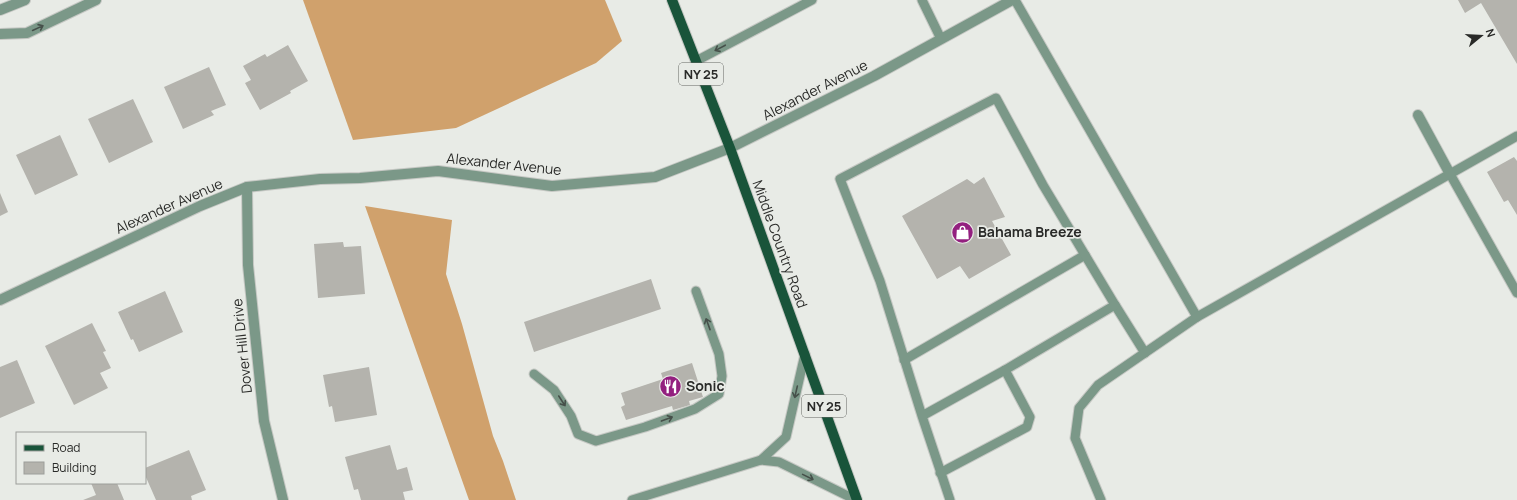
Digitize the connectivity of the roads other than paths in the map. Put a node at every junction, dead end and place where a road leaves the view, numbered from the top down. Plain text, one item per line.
1 (25, 0) edge
2 (96, 0) edge
3 (672, 0) edge
4 (812, 0) edge
5 (922, 0) edge
6 (1014, 0) edge
7 (0, 10) edge
8 (0, 34) edge
9 (941, 39) junction
10 (696, 61) junction
11 (1418, 115) dead end
12 (1517, 136) edge
13 (730, 148) junction
14 (1450, 174) junction
15 (247, 187) junction
16 (1085, 255) junction
17 (696, 291) dead end
18 (1517, 293) edge
19 (0, 300) edge
20 (1115, 305) junction
21 (1197, 317) junction
22 (1145, 353) junction
23 (804, 354) junction
24 (904, 360) junction
25 (1004, 370) junction
26 (534, 374) dead end
27 (922, 416) junction
28 (761, 460) junction
29 (940, 473) junction
30 (283, 500) edge
31 (632, 500) edge
32 (857, 500) edge
33 (950, 500) edge
34 (1101, 500) edge

1 - 7 street
8 -> 2 street
3 - 10 main road, Middle Country Road / NY 25
4 -> 10 lane
5 - 9 lane
6 - 9 street, Alexander Avenue
6 - 21 lane
9 - 13 street, Alexander Avenue
10 - 13 main road, Middle Country Road / NY 25
11 - 14 street
12 - 14 lane
13 - 15 street, Alexander Avenue
13 - 23 main road, Middle Country Road / NY 25
14 - 18 lane
14 - 21 lane
15 - 19 street, Alexander Avenue
15 - 30 street, Dover Hill Drive
16 - 20 lane
16 - 24 lane
16 - 24 lane
26 -> 17 lane
20 - 22 lane
20 - 25 lane
21 - 22 lane
22 - 34 lane
23 -> 28 lane
23 - 32 main road, Middle Country Road / NY 25
24 - 27 lane
25 - 27 lane
25 - 29 lane
27 - 29 lane
28 - 31 lane
28 -> 32 lane
29 - 33 lane

